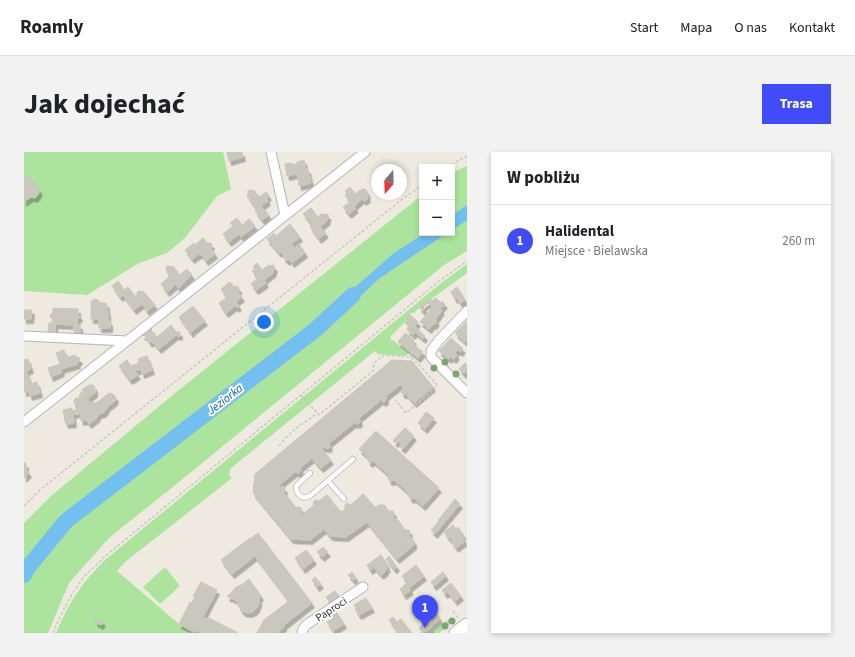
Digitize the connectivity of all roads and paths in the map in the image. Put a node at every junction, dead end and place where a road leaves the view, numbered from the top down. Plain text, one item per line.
1 (270, 152) edge
2 (365, 152) edge
3 (467, 156) edge
4 (452, 164) edge
5 (419, 187) edge
6 (285, 216) junction
7 (467, 261) edge
8 (467, 311) edge
9 (24, 336) edge
10 (127, 341) junction
11 (467, 393) edge
12 (301, 395) junction
13 (395, 400) dead end
14 (318, 413) junction
15 (320, 415) junction
16 (322, 418) dead end
17 (24, 422) edge
18 (279, 446) dead end
19 (352, 459) dead end
20 (310, 473) dead end
21 (328, 481) junction
22 (344, 499) dead end
23 (24, 506) edge
24 (363, 587) dead end
25 (453, 611) dead end
26 (463, 622) edge
27 (53, 633) edge
28 (302, 633) edge
29 (456, 633) edge

1 - 6 street
2 - 6 street
3 - 4 path
5 - 23 path
6 - 10 street
7 - 12 path
8 - 11 street
9 - 10 street
10 - 17 street
12 - 14 path
12 - 27 path
13 - 15 path
14 - 15 path
14 - 18 path
15 - 16 path
19 - 21 lane
20 - 21 lane
21 - 22 lane
24 - 28 street, Paproci
25 - 26 path
26 - 29 street

